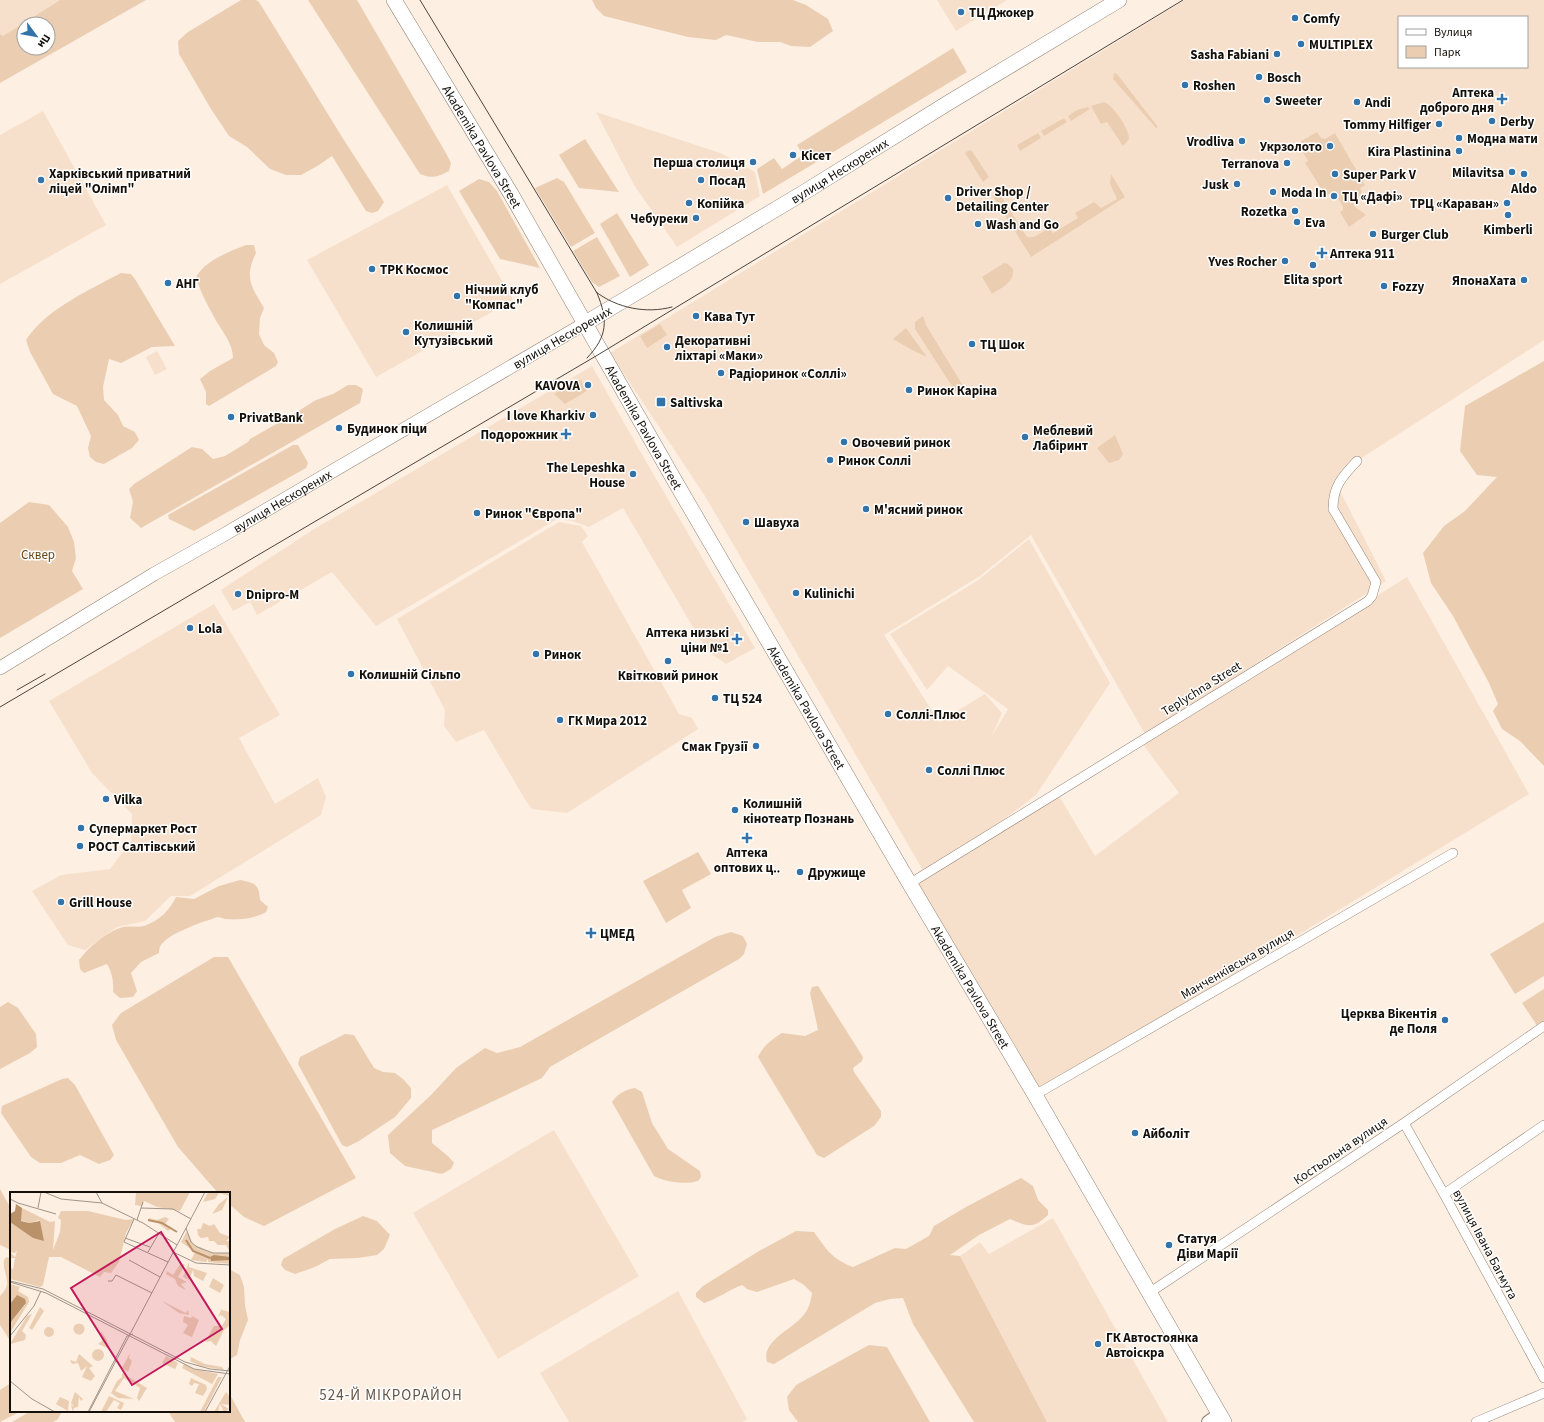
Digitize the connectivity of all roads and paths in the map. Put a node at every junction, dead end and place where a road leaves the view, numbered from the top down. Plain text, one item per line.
1 (394, 0) edge
2 (1119, 0) edge
3 (584, 324) junction
4 (1357, 461) dead end
5 (0, 668) edge
6 (1453, 853) dead end
7 (909, 884) junction
8 (1544, 1026) edge
9 (1035, 1095) junction
10 (1404, 1123) junction
11 (1544, 1125) edge
12 (1444, 1194) junction
13 (1149, 1293) junction
14 (1544, 1378) edge
15 (1544, 1392) edge
16 (1217, 1419) edge
17 (1476, 1422) edge

1 - 3 main road, Akademika Pavlova Street
2 - 3 main road, вулиця Нескорених
3 - 5 main road, вулиця Нескорених
3 - 7 main road, Akademika Pavlova Street
4 - 7 street, Teplychna Street
6 - 9 street, Манченківська вулиця
7 - 9 main road, Akademika Pavlova Street
8 - 10 street, Костьольна вулиця
9 - 13 main road, Akademika Pavlova Street
10 - 12 street, вулиця Івана Багмута
10 - 13 street, Костьольна вулиця
11 - 12 street
12 - 14 street, вулиця Івана Багмута
13 - 16 main road, Akademika Pavlova Street
15 - 17 street

